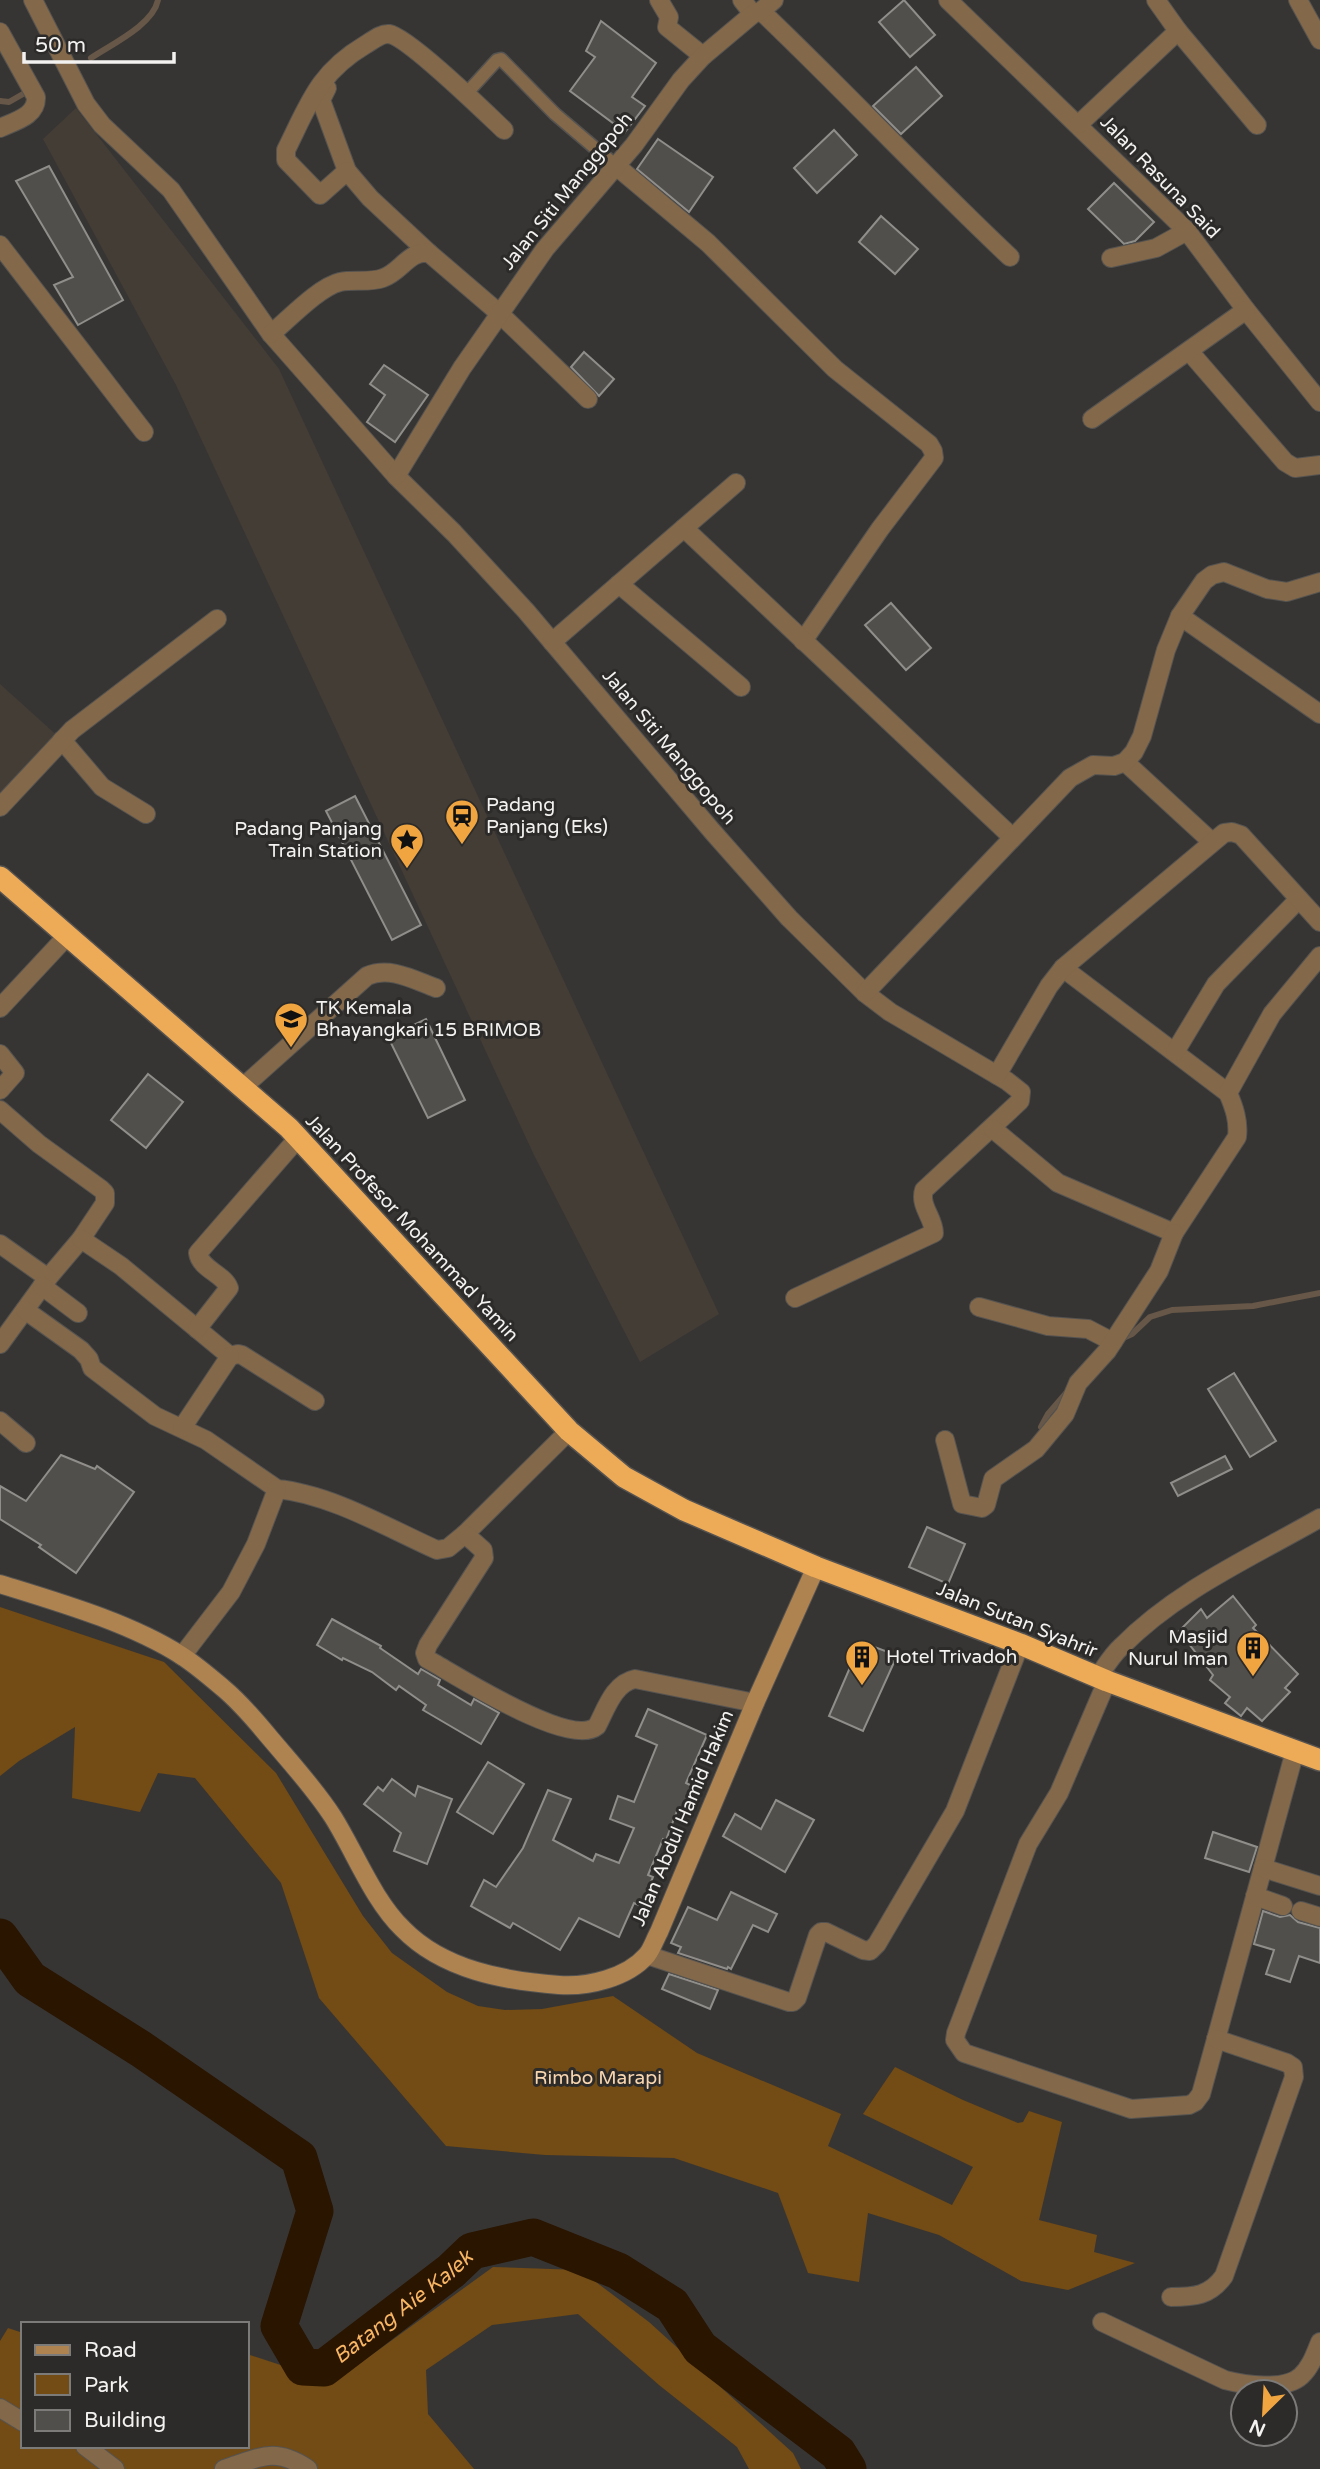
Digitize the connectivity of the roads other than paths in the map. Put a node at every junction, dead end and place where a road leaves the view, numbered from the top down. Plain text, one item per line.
1 (33, 0) edge
2 (659, 0) edge
3 (948, 0) edge
4 (1156, 0) edge
5 (1298, 0) edge
6 (757, 6) edge
7 (1178, 31) junction
8 (0, 32) edge
9 (1320, 40) edge
10 (703, 56) junction
11 (327, 88) dead end
12 (466, 94) junction
13 (1079, 124) junction
14 (1257, 125) dead end
15 (0, 128) edge
16 (504, 130) dead end
17 (615, 165) junction
18 (347, 171) junction
19 (1187, 231) junction
20 (429, 253) junction
21 (4, 256) edge
22 (1010, 257) dead end
23 (1111, 258) dead end
24 (1246, 310) junction
25 (499, 313) junction
26 (271, 334) junction
27 (1189, 351) junction
28 (587, 399) dead end
29 (1320, 402) edge
30 (1092, 419) dead end
31 (144, 432) dead end
32 (1320, 465) edge
33 (396, 475) junction
34 (736, 483) dead end
35 (684, 528) junction
36 (1320, 582) edge
37 (619, 584) junction
38 (1180, 616) junction
39 (217, 619) dead end
40 (803, 640) junction
41 (552, 642) junction
42 (741, 687) dead end
43 (1320, 714) edge
44 (62, 740) junction
45 (1125, 762) junction
46 (0, 807) edge
47 (146, 814) dead end
48 (1012, 837) junction
49 (1212, 842) junction
50 (0, 877) edge
51 (1299, 900) junction
52 (1320, 922) edge
53 (68, 934) junction
54 (1320, 956) edge
55 (1063, 968) junction
56 (436, 988) dead end
57 (865, 993) junction
58 (0, 1008) edge
59 (1175, 1052) junction
60 (0, 1054) edge
61 (997, 1076) junction
62 (243, 1087) junction
63 (0, 1090) edge
64 (1228, 1093) junction
65 (0, 1110) edge
66 (992, 1128) junction
67 (298, 1138) junction
68 (1174, 1233) junction
69 (81, 1239) junction
70 (0, 1244) edge
71 (45, 1282) junction
72 (795, 1298) dead end
73 (979, 1307) dead end
74 (25, 1310) junction
75 (78, 1313) dead end
76 (197, 1329) junction
77 (1113, 1342) junction
78 (0, 1344) edge
79 (230, 1356) junction
80 (315, 1401) dead end
81 (0, 1421) edge
82 (182, 1427) junction
83 (569, 1431) junction
84 (945, 1440) dead end
85 (26, 1443) dead end
86 (277, 1489) junction
87 (1320, 1518) edge
88 (465, 1534) junction
89 (816, 1567) junction
90 (0, 1584) edge
91 (1020, 1644) junction
92 (182, 1656) junction
93 (1103, 1679) junction
94 (755, 1703) junction
95 (1295, 1751) junction
96 (1320, 1760) edge
97 (1263, 1868) junction
98 (1320, 1886) edge
99 (1255, 1896) junction
100 (1320, 1917) edge
101 (647, 1955) junction
102 (1216, 2039) junction
103 (1171, 2297) dead end
104 (1102, 2322) dead end
105 (1320, 2342) edge
106 (0, 2407) edge
107 (21, 2421) edge
108 (88, 2448) edge
109 (115, 2469) edge
110 (224, 2469) edge
111 (308, 2469) edge

1 - 26 street
2 - 10 street
3 - 13 street, Jalan Rasuna Said
4 - 7 street
5 - 9 street
6 - 10 street, Jalan Siti Manggopoh
6 - 22 street
7 - 13 street
7 - 14 street
8 - 15 street
10 - 17 street, Jalan Siti Manggopoh
11 - 18 street
12 - 16 street
12 - 17 lane
12 - 18 street
13 - 19 street, Jalan Rasuna Said
17 - 25 street, Jalan Siti Manggopoh
17 - 40 street
18 - 20 street
19 - 23 street
19 - 24 street, Jalan Rasuna Said
20 - 25 street
20 - 26 street
21 - 31 street
24 - 27 street
24 - 29 street, Jalan Rasuna Said
25 - 28 street
25 - 33 street, Jalan Siti Manggopoh
26 - 33 street
27 - 30 street
27 - 32 street
33 - 41 street, Jalan Siti Manggopoh
34 - 35 street
35 - 37 street
35 - 40 street
36 - 38 street
37 - 41 street
37 - 42 street
38 - 43 street
38 - 45 street
39 - 44 street
40 - 48 street
41 - 57 street, Jalan Siti Manggopoh
44 - 46 street
44 - 47 street
45 - 48 street
45 - 49 street
48 - 57 street
49 - 51 street
49 - 55 street
50 - 53 highway, Jalan Profesor Mohammad Yamin
51 - 52 street
51 - 59 street
53 - 58 street
53 - 62 highway, Jalan Profesor Mohammad Yamin
54 - 64 street
55 - 59 street
55 - 61 street
56 - 62 street
57 - 61 street, Jalan Siti Manggopoh
59 - 64 street
60 - 63 street
61 - 66 street, Jalan Siti Manggopoh
62 - 67 highway, Jalan Profesor Mohammad Yamin
64 - 68 street
65 - 69 street
66 - 68 street
66 - 72 street
67 - 76 street
67 - 83 highway, Jalan Profesor Mohammad Yamin
68 - 77 street
69 - 71 street
69 - 76 street
70 - 71 street
71 - 74 street
71 - 75 street
73 - 77 street
74 - 78 street
74 - 82 street
76 - 79 street
77 - 84 street
79 - 80 street
79 - 82 street
81 - 85 street
82 - 86 street
83 - 88 street
83 - 89 highway, Jalan Profesor Mohammad Yamin
86 - 88 street
86 - 92 street
87 - 93 street
88 - 94 street
89 - 91 highway, Jalan Sutan Syahrir
89 - 94 main road, Jalan Abdul Hamid Hakim
90 - 92 main road, Jalan Abdul Hamid Hakim
91 - 93 highway, Jalan Sutan Syahrir
91 - 101 street
92 - 101 main road, Jalan Abdul Hamid Hakim
93 - 95 highway, Jalan Sutan Syahrir
93 - 102 street
94 - 101 main road, Jalan Abdul Hamid Hakim
95 - 96 highway, Jalan Sutan Syahrir
95 - 97 street
97 - 98 street
97 - 99 street
99 - 100 street
99 - 102 street
102 - 103 street
104 - 105 street
106 - 107 street
108 - 109 street
110 - 111 street

